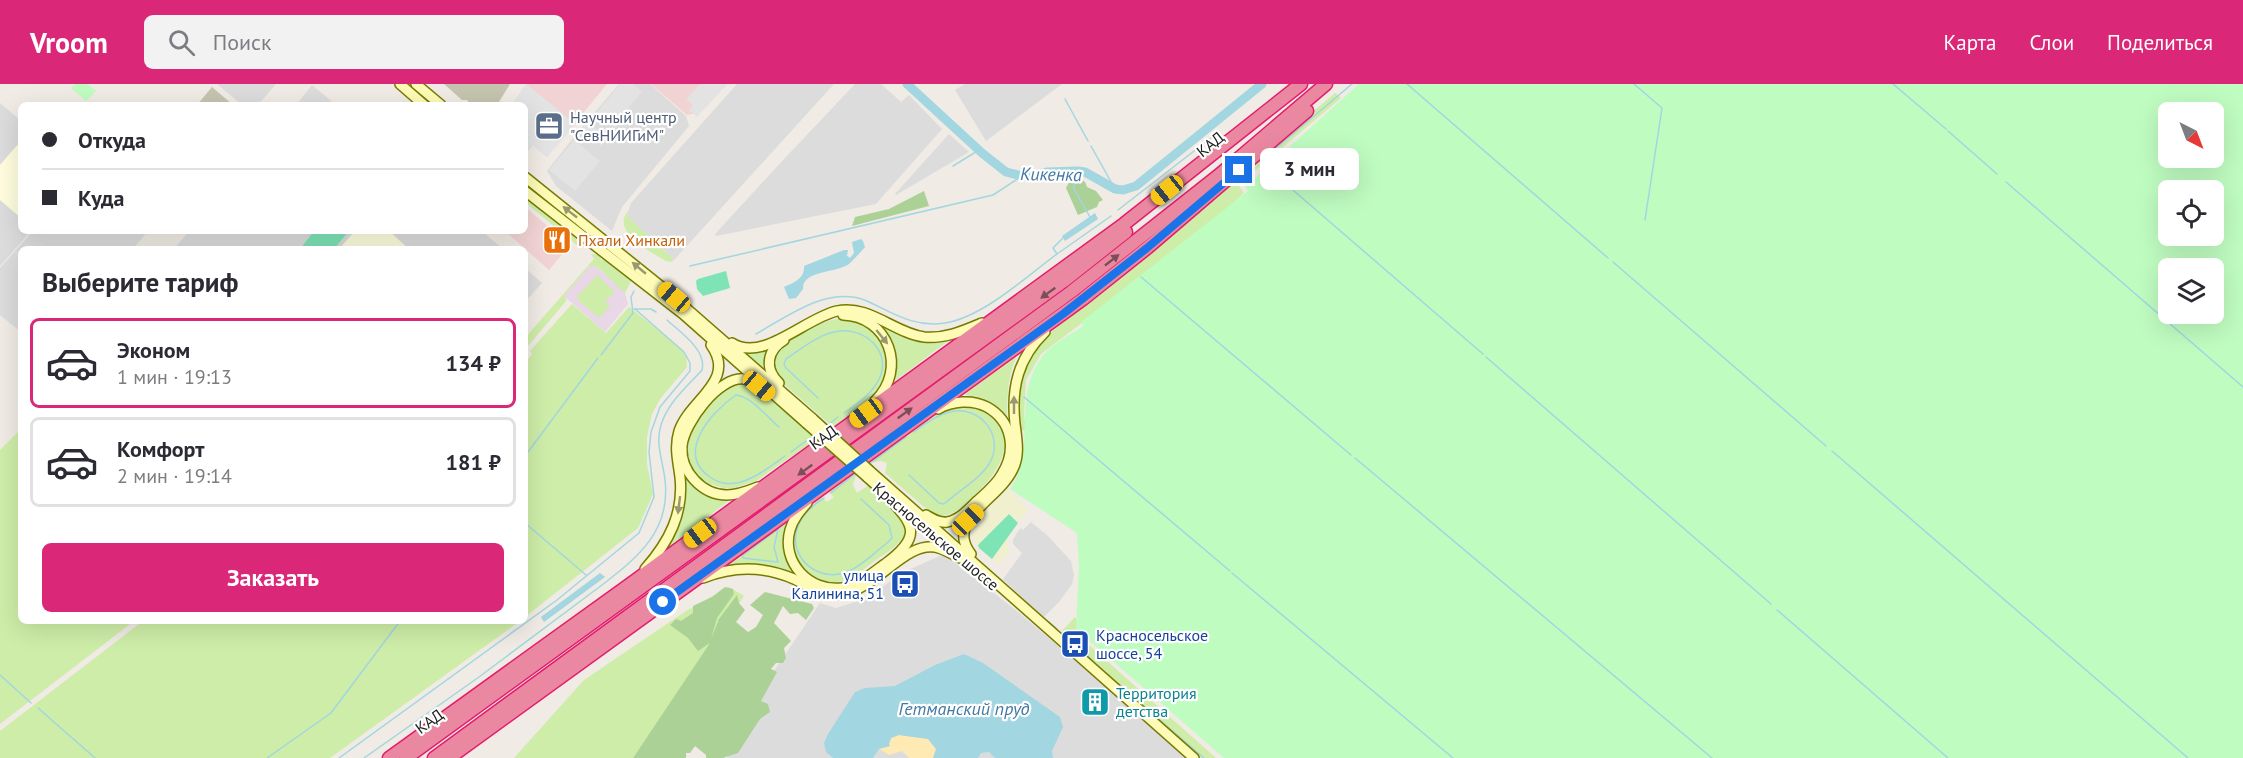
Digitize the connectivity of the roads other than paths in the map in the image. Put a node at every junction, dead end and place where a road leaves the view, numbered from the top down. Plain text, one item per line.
1 (400, 84) edge
2 (416, 84) edge
3 (1303, 84) edge
4 (1326, 84) edge
5 (1336, 84) edge
6 (421, 102) edge
7 (437, 102) edge
8 (528, 179) edge
9 (528, 193) edge
10 (672, 306) junction
11 (1004, 312) junction
12 (1063, 314) junction
13 (708, 326) junction
14 (793, 412) junction
15 (804, 412) junction
16 (809, 422) junction
17 (848, 425) junction
18 (910, 426) junction
19 (771, 481) junction
20 (877, 481) junction
21 (883, 492) junction
22 (813, 495) junction
23 (905, 501) junction
24 (960, 558) junction
25 (629, 585) junction
26 (1000, 585) junction
27 (663, 602) junction
28 (1044, 627) junction
29 (528, 701) junction
30 (389, 758) edge
31 (406, 758) edge
32 (434, 758) edge
33 (449, 758) edge
34 (1194, 758) edge

1 - 6 main road
2 - 7 main road
3 - 11 highway
3 -> 31 highway, КАД
32 -> 4 highway, КАД
5 - 12 highway
13 -> 8 main road, Красносельское шоссе
9 - 10 main road, Красносельское шоссе
10 - 14 main road, Красносельское шоссе
10 -> 25 main road
11 - 13 main road
11 - 17 highway
12 - 18 highway
26 -> 12 main road
13 - 15 main road, Красносельское шоссе
14 - 16 main road, Красносельское шоссе
14 - 19 main road
15 - 16 main road, Красносельское шоссе
15 -> 17 main road
16 - 20 main road, Красносельское шоссе, bridge
17 - 19 highway
18 - 22 highway
18 - 23 main road
19 - 25 highway
20 - 21 main road, Красносельское шоссе
20 - 23 main road, Красносельское шоссе
21 - 22 main road
21 - 24 main road, Красносельское шоссе
22 - 27 highway
23 - 26 main road, Красносельское шоссе
24 - 27 main road
24 - 28 main road, Красносельское шоссе
25 - 30 highway
26 - 28 main road, Красносельское шоссе
27 - 29 highway
28 - 34 main road, Красносельское шоссе
29 - 32 highway
29 - 33 highway

